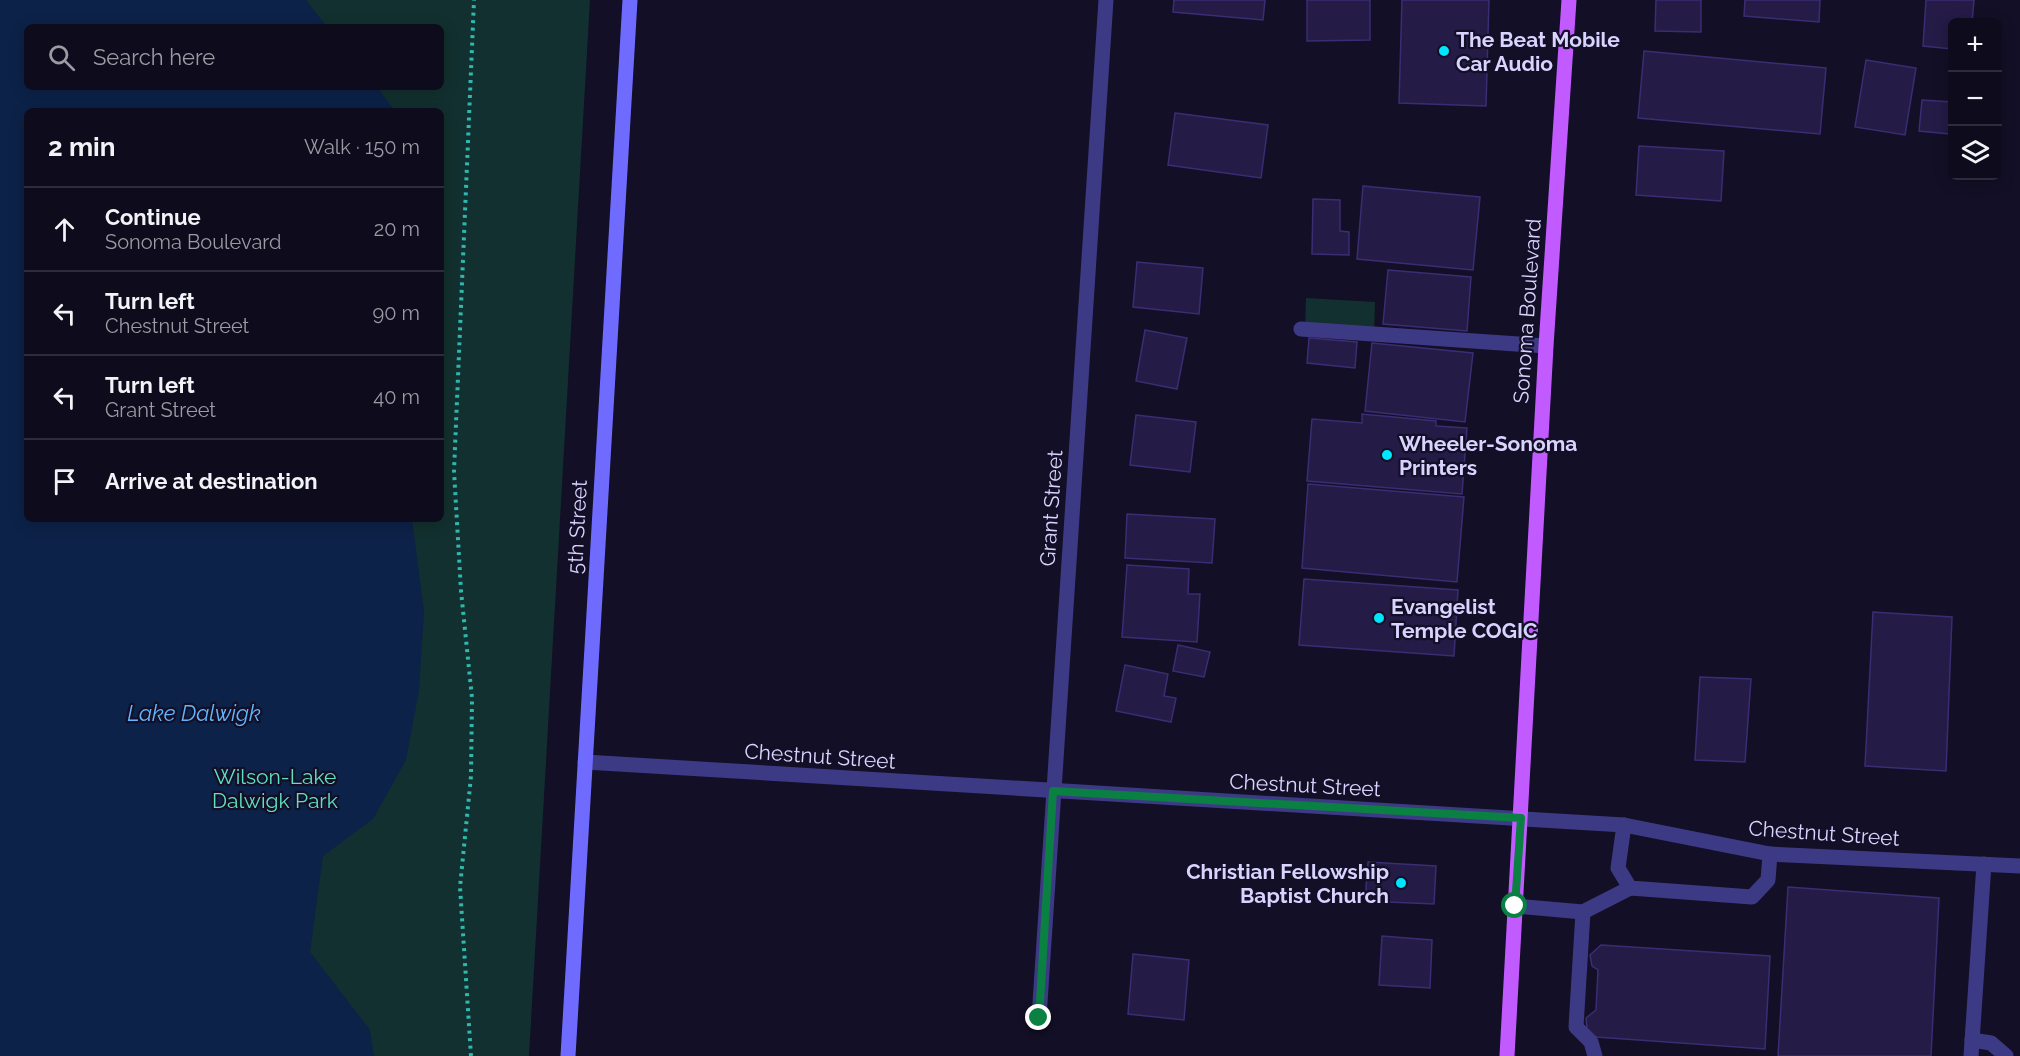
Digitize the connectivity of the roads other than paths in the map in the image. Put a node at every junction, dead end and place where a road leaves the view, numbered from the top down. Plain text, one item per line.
1 (630, 0) edge
2 (1106, 0) edge
3 (1569, 0) edge
4 (1301, 329) dead end
5 (1546, 346) junction
6 (585, 762) junction
7 (1053, 791) junction
8 (1521, 818) junction
9 (1624, 825) junction
10 (1770, 854) junction
11 (1984, 864) junction
12 (2020, 866) edge
13 (1630, 888) junction
14 (1515, 906) junction
15 (1582, 912) junction
16 (1039, 1018) dead end
17 (1972, 1040) junction
18 (568, 1056) edge
19 (1507, 1056) edge
20 (1594, 1056) edge
21 (1971, 1056) edge
22 (2006, 1056) edge

1 - 6 street, 5th Street
2 - 7 street, Grant Street
3 - 5 main road, Sonoma Boulevard
4 - 5 street
5 - 8 main road, Sonoma Boulevard
6 - 7 street, Chestnut Street
6 - 18 street, 5th Street
7 - 8 street, Chestnut Street
7 - 16 street, Grant Street
8 - 9 street, Chestnut Street
8 - 14 main road, Sonoma Boulevard
9 - 10 street, Chestnut Street
9 - 13 street
10 - 11 street, Chestnut Street
10 - 13 street
11 - 12 street, Chestnut Street
11 - 17 street
13 - 15 street
14 - 15 street
14 - 19 main road, Sonoma Boulevard
15 - 20 street
17 - 21 street
17 - 22 street

